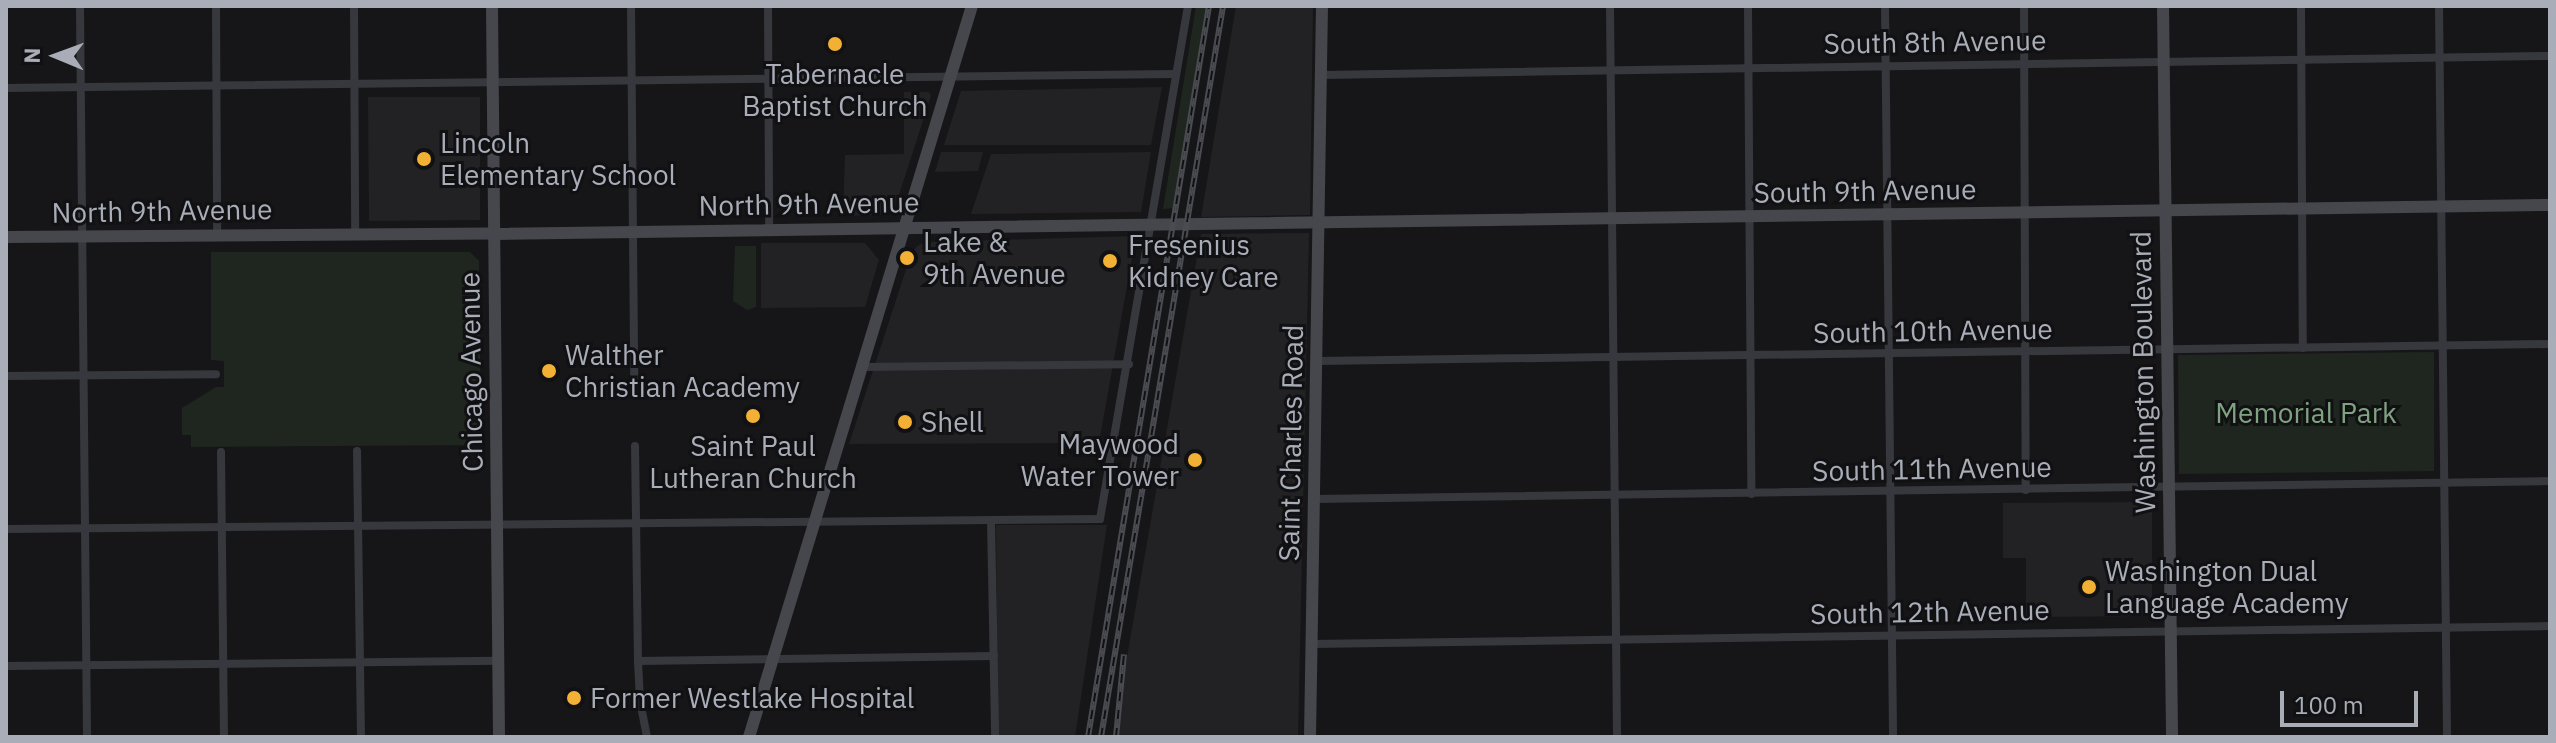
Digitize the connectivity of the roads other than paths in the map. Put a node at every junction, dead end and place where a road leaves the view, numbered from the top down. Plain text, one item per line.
1 (80, 6) edge
2 (216, 6) edge
3 (354, 6) edge
4 (492, 6) edge
5 (631, 6) edge
6 (768, 6) edge
7 (972, 6) edge
8 (1188, 6) edge
9 (1322, 6) edge
10 (1610, 6) edge
11 (1748, 6) edge
12 (1885, 6) edge
13 (2024, 6) edge
14 (2163, 6) edge
15 (2301, 6) edge
16 (2439, 6) edge
17 (2550, 56) edge
18 (2439, 57) junction
19 (2301, 59) junction
20 (2163, 61) junction
21 (2024, 63) junction
22 (1885, 65) junction
23 (1748, 66) junction
24 (1609, 68) junction
25 (1176, 74) junction
26 (1321, 75) junction
27 (951, 77) junction
28 (769, 80) junction
29 (631, 82) junction
30 (355, 84) junction
31 (491, 84) junction
32 (217, 85) junction
33 (81, 87) junction
34 (6, 88) edge
35 (2550, 205) edge
36 (2439, 207) junction
37 (2302, 209) junction
38 (2164, 211) junction
39 (2025, 212) junction
40 (1886, 214) junction
41 (1749, 216) junction
42 (1609, 220) junction
43 (1319, 222) junction
44 (1151, 224) junction
45 (1182, 224) joint
46 (905, 227) junction
47 (769, 228) junction
48 (632, 230) junction
49 (355, 233) junction
50 (217, 234) junction
51 (492, 234) junction
52 (82, 236) junction
53 (6, 237) edge
54 (2550, 344) edge
55 (2441, 346) junction
56 (2303, 348) junction
57 (2166, 350) junction
58 (2025, 352) junction
59 (1887, 354) junction
60 (1751, 355) junction
61 (1611, 357) junction
62 (1317, 361) junction
63 (1129, 364) junction
64 (862, 367) junction
65 (216, 374) dead end
66 (6, 376) edge
67 (84, 376) junction
68 (634, 379) dead end
69 (635, 446) dead end
70 (357, 451) dead end
71 (221, 452) dead end
72 (2550, 481) edge
73 (2443, 483) junction
74 (2168, 488) junction
75 (2026, 490) junction
76 (1890, 492) junction
77 (1751, 494) junction
78 (1613, 495) junction
79 (1314, 499) junction
80 (991, 520) junction
81 (815, 521) junction
82 (635, 523) junction
83 (497, 524) junction
84 (358, 526) junction
85 (222, 527) junction
86 (85, 528) junction
87 (6, 529) edge
88 (2550, 626) edge
89 (2446, 627) junction
90 (2170, 631) junction
91 (1892, 634) junction
92 (1615, 640) junction
93 (1311, 644) junction
94 (994, 656) junction
95 (773, 659) junction
96 (498, 661) junction
97 (638, 661) junction
98 (224, 664) junction
99 (360, 664) junction
100 (6, 666) edge
101 (87, 666) junction
102 (87, 737) edge
103 (224, 737) edge
104 (361, 737) edge
105 (499, 737) edge
106 (647, 737) edge
107 (749, 737) edge
108 (995, 737) edge
109 (1310, 737) edge
110 (1617, 737) edge
111 (1893, 737) edge
112 (2172, 737) edge
113 (2447, 737) edge

1 - 33 street
2 - 32 street
3 - 30 street
4 - 31 street, Chicago Avenue
5 - 29 street
6 - 28 street
7 - 27 street
8 - 25 street
9 - 26 street, Saint Charles Road
10 - 24 street
11 - 23 street
12 - 22 street
13 - 21 street
14 - 20 street, Washington Boulevard
15 - 19 street
16 - 18 street
17 - 18 street, South 8th Avenue
18 - 19 street, South 8th Avenue
18 - 36 street
19 - 20 street, South 8th Avenue
19 - 37 street
20 - 21 street, South 8th Avenue
20 - 38 street, Washington Boulevard
21 - 22 street, South 8th Avenue
21 - 39 street
22 - 23 street, South 8th Avenue
22 - 40 street
23 - 24 street, South 8th Avenue
23 - 41 street
24 - 26 street, South 8th Avenue
24 - 42 street
25 - 27 street
25 - 44 street
26 - 43 street, Saint Charles Road
27 - 28 street
27 - 46 street
28 - 29 street
28 - 47 street
29 - 31 street
29 - 48 street
30 - 31 street
30 - 32 street
30 - 49 street
31 - 51 street, Chicago Avenue
32 - 33 street
32 - 50 street
33 - 34 street
33 - 52 street
35 - 36 street, South 9th Avenue
36 - 37 street, South 9th Avenue
36 - 55 street
37 - 38 street, South 9th Avenue
37 - 56 street
38 - 39 street, South 9th Avenue
38 - 57 street, Washington Boulevard
39 - 40 street, South 9th Avenue
39 - 58 street
40 - 41 street, South 9th Avenue
40 - 59 street
41 - 42 street, South 9th Avenue
41 - 60 street
42 - 43 street, South 9th Avenue
42 - 61 street
43 - 45 street, South 9th Avenue
43 - 62 street, Saint Charles Road
44 - 45 street, North 9th Avenue
44 - 46 street, North 9th Avenue
44 - 63 street
46 - 47 street, North 9th Avenue
46 - 64 street
47 - 48 street, North 9th Avenue
48 - 51 street, North 9th Avenue
48 - 68 street
49 - 50 street, North 9th Avenue
49 - 51 street, North 9th Avenue
50 - 52 street, North 9th Avenue
51 - 83 street, Chicago Avenue
52 - 53 street, North 9th Avenue
52 - 67 street
54 - 55 street, South 10th Avenue
55 - 56 street, South 10th Avenue
55 - 73 street
56 - 57 street, South 10th Avenue
57 - 58 street, South 10th Avenue
57 - 74 street, Washington Boulevard
58 - 59 street, South 10th Avenue
58 - 75 street
59 - 60 street, South 10th Avenue
59 - 76 street
60 - 61 street, South 10th Avenue
60 - 77 street
61 - 62 street, South 10th Avenue
61 - 78 street
62 - 79 street, Saint Charles Road
63 - 64 street
63 - 80 street
64 - 81 street
65 - 67 street
66 - 67 street
67 - 86 street
69 - 82 street
70 - 84 street
71 - 85 street
72 - 73 street, South 11th Avenue
73 - 74 street, South 11th Avenue
73 - 89 street
74 - 75 street, South 11th Avenue
74 - 90 street, Washington Boulevard
75 - 76 street, South 11th Avenue
76 - 77 street, South 11th Avenue
76 - 91 street
77 - 78 street, South 11th Avenue
78 - 79 street, South 11th Avenue
78 - 92 street
79 - 93 street, Saint Charles Road
80 - 81 street
80 - 94 street
81 - 82 street
81 - 95 street
82 - 83 street
82 - 97 street
83 - 84 street
83 - 96 street, Chicago Avenue
84 - 85 street
84 - 99 street
85 - 86 street
85 - 98 street
86 - 87 street
86 - 101 street
88 - 89 street, South 12th Avenue
89 - 90 street, South 12th Avenue
89 - 113 street
90 - 91 street, South 12th Avenue
90 - 112 street, Washington Boulevard
91 - 92 street, South 12th Avenue
91 - 111 street
92 - 93 street, South 12th Avenue
92 - 110 street
93 - 109 street, Saint Charles Road
94 - 95 street
94 - 108 street
95 - 97 street
95 - 107 street
96 - 99 street
96 - 105 street, Chicago Avenue
97 - 106 street
98 - 99 street
98 - 101 street
98 - 103 street
99 - 104 street
100 - 101 street
101 - 102 street

